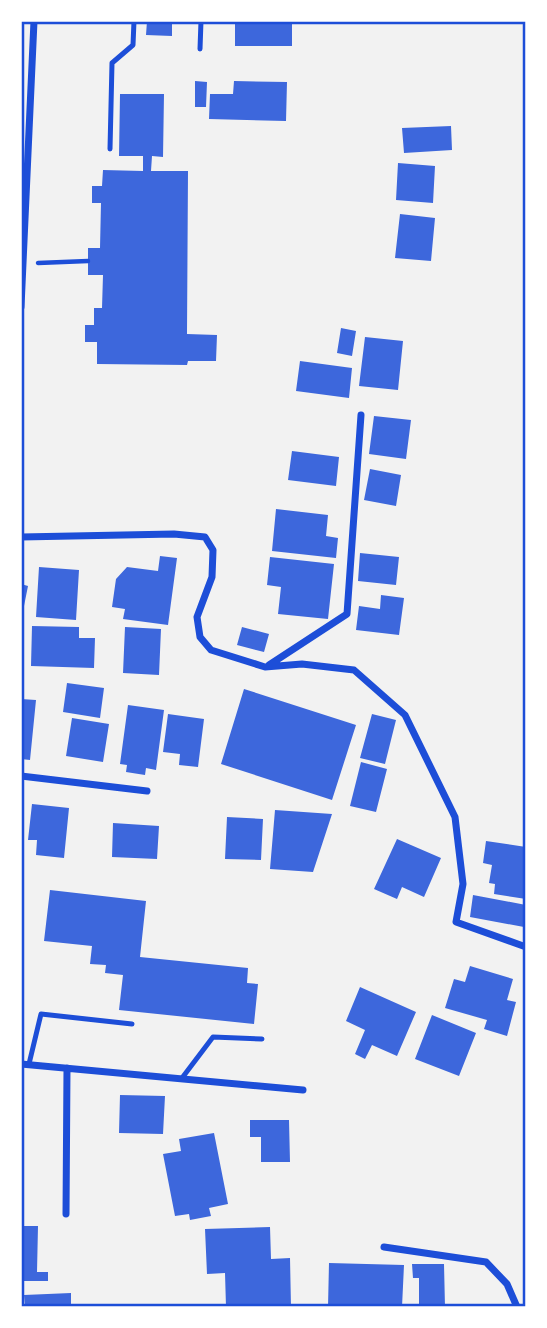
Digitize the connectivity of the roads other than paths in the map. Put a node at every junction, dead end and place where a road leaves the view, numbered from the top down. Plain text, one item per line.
1 (34, 21) edge
2 (134, 21) edge
3 (201, 21) edge
4 (200, 49) dead end
5 (110, 149) dead end
6 (21, 307) edge
7 (361, 415) dead end
8 (21, 537) edge
9 (265, 667) junction
10 (21, 776) edge
11 (147, 791) dead end
12 (526, 947) edge
13 (132, 1024) dead end
14 (262, 1040) dead end
15 (25, 1064) edge
16 (67, 1068) junction
17 (182, 1079) junction
18 (303, 1090) dead end
19 (66, 1214) dead end
20 (384, 1247) dead end
21 (517, 1307) edge

1 - 6 street
2 - 5 lane
3 - 4 lane
7 - 9 street
8 - 9 street
9 - 12 street
10 - 11 street
13 - 15 lane
14 - 17 lane
15 - 16 street
16 - 17 street
16 - 19 street
17 - 18 street
20 - 21 street

